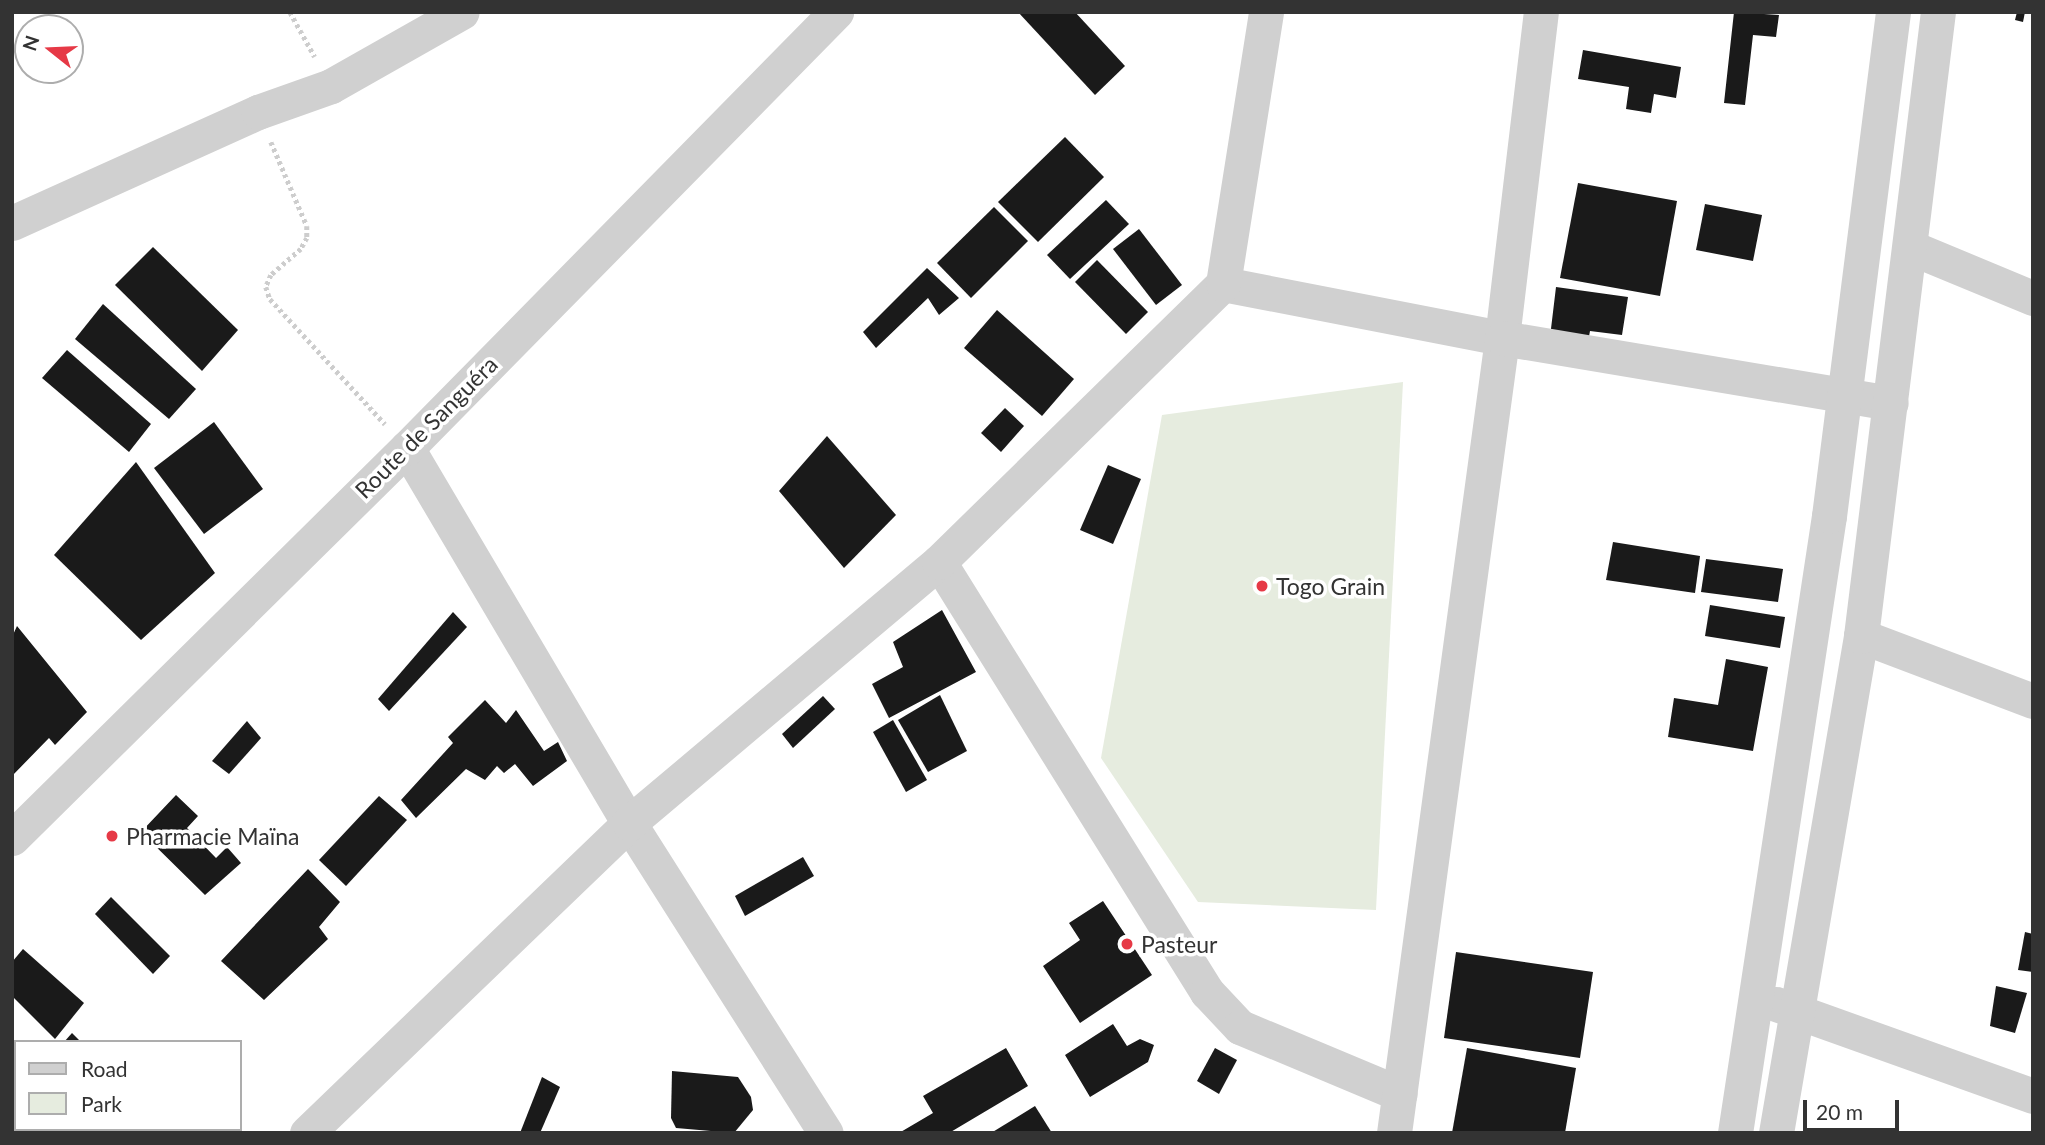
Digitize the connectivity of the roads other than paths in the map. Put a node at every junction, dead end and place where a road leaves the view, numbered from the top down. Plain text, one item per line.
1 (462, 12) edge
2 (836, 12) edge
3 (1266, 12) edge
4 (1541, 12) edge
5 (1893, 12) edge
6 (1938, 12) edge
7 (12, 223) edge
8 (1912, 248) junction
9 (1223, 284) junction
10 (2033, 298) edge
11 (1502, 338) junction
12 (1842, 397) junction
13 (1891, 403) junction
14 (407, 448) junction
15 (939, 562) junction
16 (1861, 636) junction
17 (2033, 701) edge
18 (629, 823) junction
19 (14, 831) edge
20 (1755, 999) junction
21 (1796, 1009) junction
22 (1400, 1094) junction
23 (2033, 1096) edge
24 (814, 1127) edge
25 (307, 1133) edge
26 (1394, 1133) edge
27 (1735, 1133) edge
28 (1776, 1133) edge

1 - 7 street
2 - 14 street, Route de Sanguéra
3 - 9 street
4 - 11 street
5 - 12 street
6 - 8 street
8 - 10 street
8 - 13 street
9 - 11 street
9 - 15 street
11 - 12 street
11 - 22 street
12 - 13 street
12 - 20 street
13 - 16 street
14 - 18 street
14 - 19 street, Route de Sanguéra
15 - 18 street
15 - 22 street
16 - 17 street
16 - 21 street
18 - 24 street
18 - 25 street
20 - 21 street
20 - 27 street
21 - 23 street
21 - 28 street
22 - 26 street

